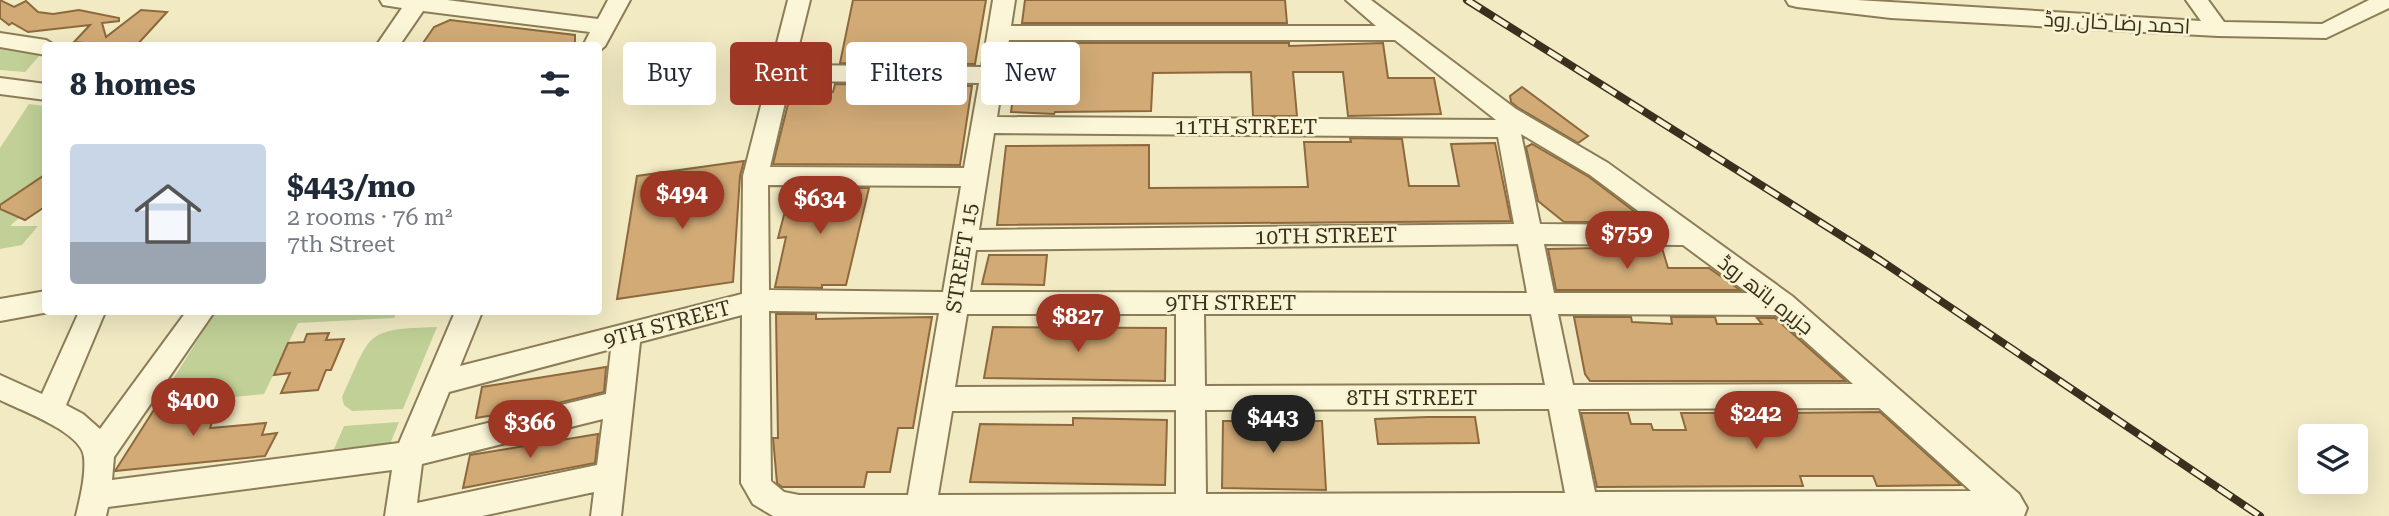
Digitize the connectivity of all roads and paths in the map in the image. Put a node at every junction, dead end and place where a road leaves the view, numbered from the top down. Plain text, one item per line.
1 (391, 0) edge
2 (619, 0) edge
3 (799, 0) edge
4 (1004, 0) edge
5 (1357, 0) edge
6 (1797, 0) edge
7 (2197, 0) edge
8 (2387, 0) edge
9 (418, 2) edge
10 (1984, 8) edge
11 (2218, 29) junction
12 (999, 33) junction
13 (1397, 33) junction
14 (600, 36) edge
15 (0, 40) edge
16 (390, 42) edge
17 (788, 42) edge
18 (998, 42) edge
19 (42, 47) edge
20 (42, 62) edge
21 (832, 73) edge
22 (981, 75) edge
23 (9, 87) edge
24 (42, 91) edge
25 (772, 105) edge
26 (987, 105) edge
27 (1508, 122) junction
28 (984, 125) junction
29 (755, 176) junction
30 (975, 177) junction
31 (1529, 234) junction
32 (1686, 235) junction
33 (965, 240) junction
34 (758, 300) junction
35 (42, 303) edge
36 (955, 303) junction
37 (1190, 303) junction
38 (1543, 303) junction
39 (1782, 304) junction
40 (0, 310) edge
41 (91, 315) edge
42 (199, 315) edge
43 (467, 315) edge
44 (627, 334) junction
45 (439, 383) junction
46 (0, 387) edge
47 (1886, 396) junction
48 (1561, 397) junction
49 (939, 399) junction
50 (1191, 400) junction
51 (619, 403) junction
52 (50, 411) junction
53 (99, 454) junction
54 (409, 456) junction
55 (610, 475) junction
56 (93, 505) edge
57 (2014, 510) edge
58 (1584, 511) edge
59 (1191, 512) edge
60 (921, 513) edge
61 (400, 516) edge
62 (420, 516) edge
63 (606, 516) edge

1 - 9 street
2 - 14 street
3 - 17 street
4 - 12 street, STREET 15
5 - 13 street, جزیرہ باتھ روڈ
6 - 10 street, احمد رضا خان روڈ
7 - 11 street
8 - 11 street, احمد رضا خان روڈ
9 - 14 street
9 - 16 street
10 - 11 street, احمد رضا خان روڈ
12 - 13 street
12 - 18 street, STREET 15
13 - 27 street, جزیرہ باتھ روڈ
15 - 19 street
20 - 23 street
21 - 22 street
23 - 24 street
25 - 29 street
26 - 28 street, STREET 15
27 - 28 street, 11TH STREET
27 - 31 street
27 - 32 street, جزیرہ باتھ روڈ
28 - 30 street, STREET 15
29 - 30 street
29 - 34 street
30 - 33 street, STREET 15
31 - 32 street, 10TH STREET
31 - 33 street, 10TH STREET
31 - 38 street
32 - 39 street, جزیرہ باتھ روڈ
33 - 36 street, STREET 15
34 - 36 street, 9TH STREET
34 - 44 street, 9TH STREET
34 - 60 street
35 - 40 street
36 - 37 street, 9TH STREET
36 - 49 street, STREET 15
37 - 38 street, 9TH STREET
37 - 50 street
38 - 39 street, 9TH STREET
38 - 48 street
39 - 47 street, جزیرہ باتھ روڈ
41 - 52 street
42 - 53 street
43 - 45 street
44 - 45 street, 9TH STREET
44 - 51 street
45 - 54 street
46 - 52 street
47 - 48 street, 8TH STREET
47 - 57 street, جزیرہ باتھ روڈ
48 - 50 street, 8TH STREET
48 - 58 street
49 - 50 street, 8TH STREET
49 - 60 street, STREET 15
50 - 59 street
51 - 54 street
51 - 55 street
52 - 53 street
53 - 56 street
54 - 56 street
54 - 61 street
55 - 62 street
55 - 63 street
57 - 58 street
58 - 59 street
59 - 60 street

